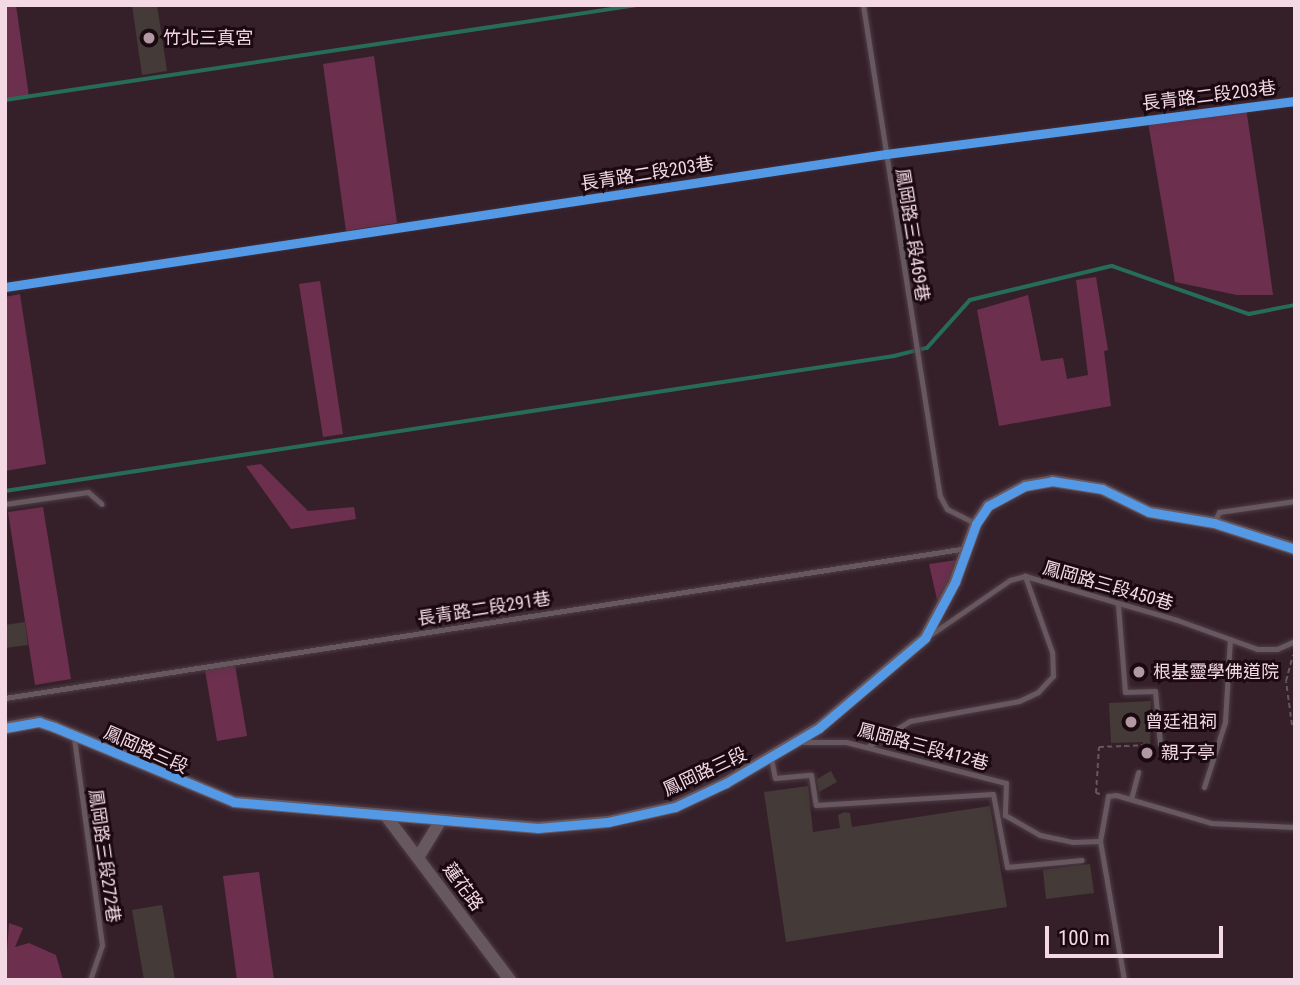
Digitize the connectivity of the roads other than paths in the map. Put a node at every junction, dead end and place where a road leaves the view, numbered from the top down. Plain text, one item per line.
1 (863, 5) edge
2 (1295, 101) edge
3 (886, 154) junction
4 (5, 287) edge
5 (1295, 501) edge
6 (5, 503) edge
7 (102, 504) dead end
8 (1214, 523) junction
9 (976, 524) junction
10 (967, 548) junction
11 (1295, 549) edge
12 (1024, 576) junction
13 (1118, 605) junction
14 (925, 638) junction
15 (1230, 639) junction
16 (1295, 641) edge
17 (5, 698) edge
18 (5, 727) edge
19 (74, 735) junction
20 (798, 742) junction
21 (1160, 744) road end
22 (867, 747) junction
23 (771, 758) junction
24 (1138, 772) dead end
25 (1204, 787) dead end
26 (1131, 799) junction
27 (386, 816) junction
28 (441, 820) junction
29 (1295, 827) edge
30 (1100, 841) junction
31 (419, 856) junction
32 (1082, 860) dead end
33 (90, 980) edge
34 (510, 980) edge
35 (1124, 980) edge

1 - 3 lane, 鳳岡路三段469巷
2 - 3 lane, 長青路二段203巷
3 - 4 lane, 長青路二段203巷
3 - 9 lane, 鳳岡路三段469巷
5 - 8 lane
6 - 7 lane
8 - 9 street, 鳳岡路三段
8 - 11 street, 鳳岡路三段
9 - 10 street, 鳳岡路三段
10 - 14 street, 鳳岡路三段
10 - 17 lane, 長青路二段291巷
12 - 13 lane, 鳳岡路三段450巷
12 - 14 lane, 鳳岡路三段450巷
12 - 22 lane
13 - 15 lane, 鳳岡路三段450巷
13 - 21 lane
14 - 20 street, 鳳岡路三段
15 - 16 lane, 鳳岡路三段450巷
15 - 25 lane
18 - 19 street, 鳳岡路三段
19 - 27 street, 鳳岡路三段
19 - 33 lane, 鳳岡路三段272巷
20 - 22 lane, 鳳岡路三段412巷
20 - 23 street, 鳳岡路三段
22 - 30 lane, 鳳岡路三段412巷
23 - 28 street, 鳳岡路三段
23 - 32 lane
24 - 26 lane
26 - 29 lane
26 - 30 lane
27 - 28 street, 鳳岡路三段
27 - 31 street, 蓮花路
28 - 31 street
30 - 35 lane
31 - 34 street, 蓮花路

